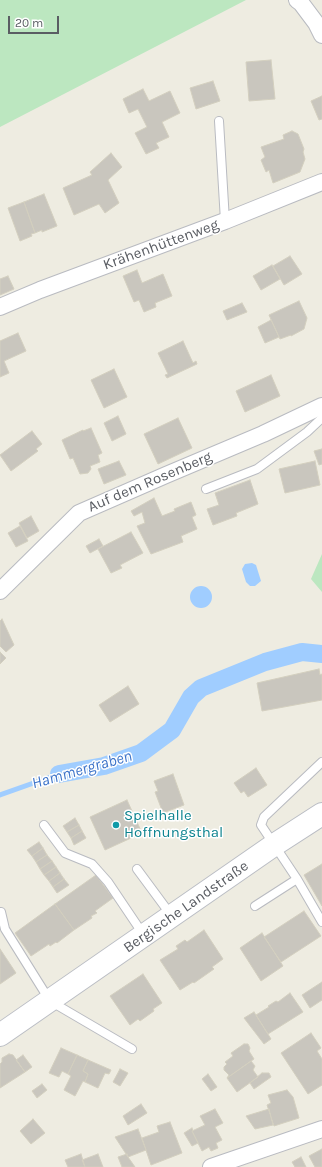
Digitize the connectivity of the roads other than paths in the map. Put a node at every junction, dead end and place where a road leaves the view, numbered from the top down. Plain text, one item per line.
1 (297, 0) edge
2 (322, 35) edge
3 (219, 121) dead end
4 (322, 182) edge
5 (225, 221) junction
6 (0, 308) edge
7 (322, 410) edge
8 (206, 489) dead end
9 (0, 591) edge
10 (322, 762) edge
11 (322, 814) edge
12 (44, 825) dead end
13 (274, 845) junction
14 (137, 869) dead end
15 (297, 879) junction
16 (255, 906) dead end
17 (1, 912) dead end
18 (172, 916) junction
19 (322, 922) edge
20 (145, 936) junction
21 (50, 1001) junction
22 (0, 1035) edge
23 (132, 1049) dead end
24 (322, 1129) edge
25 (211, 1167) edge

1 - 2 street
3 - 5 lane
4 - 5 street, Krähenhüttenweg
5 - 6 street, Krähenhüttenweg
7 - 8 lane
7 - 9 street, Auf dem Rosenberg
10 - 13 lane
11 - 13 main road, Bergische Landstraße
12 - 20 lane
13 - 15 lane
13 - 18 main road, Bergische Landstraße
14 - 18 lane
15 - 16 lane
15 - 19 lane
17 - 21 lane
18 - 20 main road, Bergische Landstraße
20 - 21 main road, Bergische Landstraße
21 - 22 main road, Bergische Landstraße
21 - 23 lane
24 - 25 street

